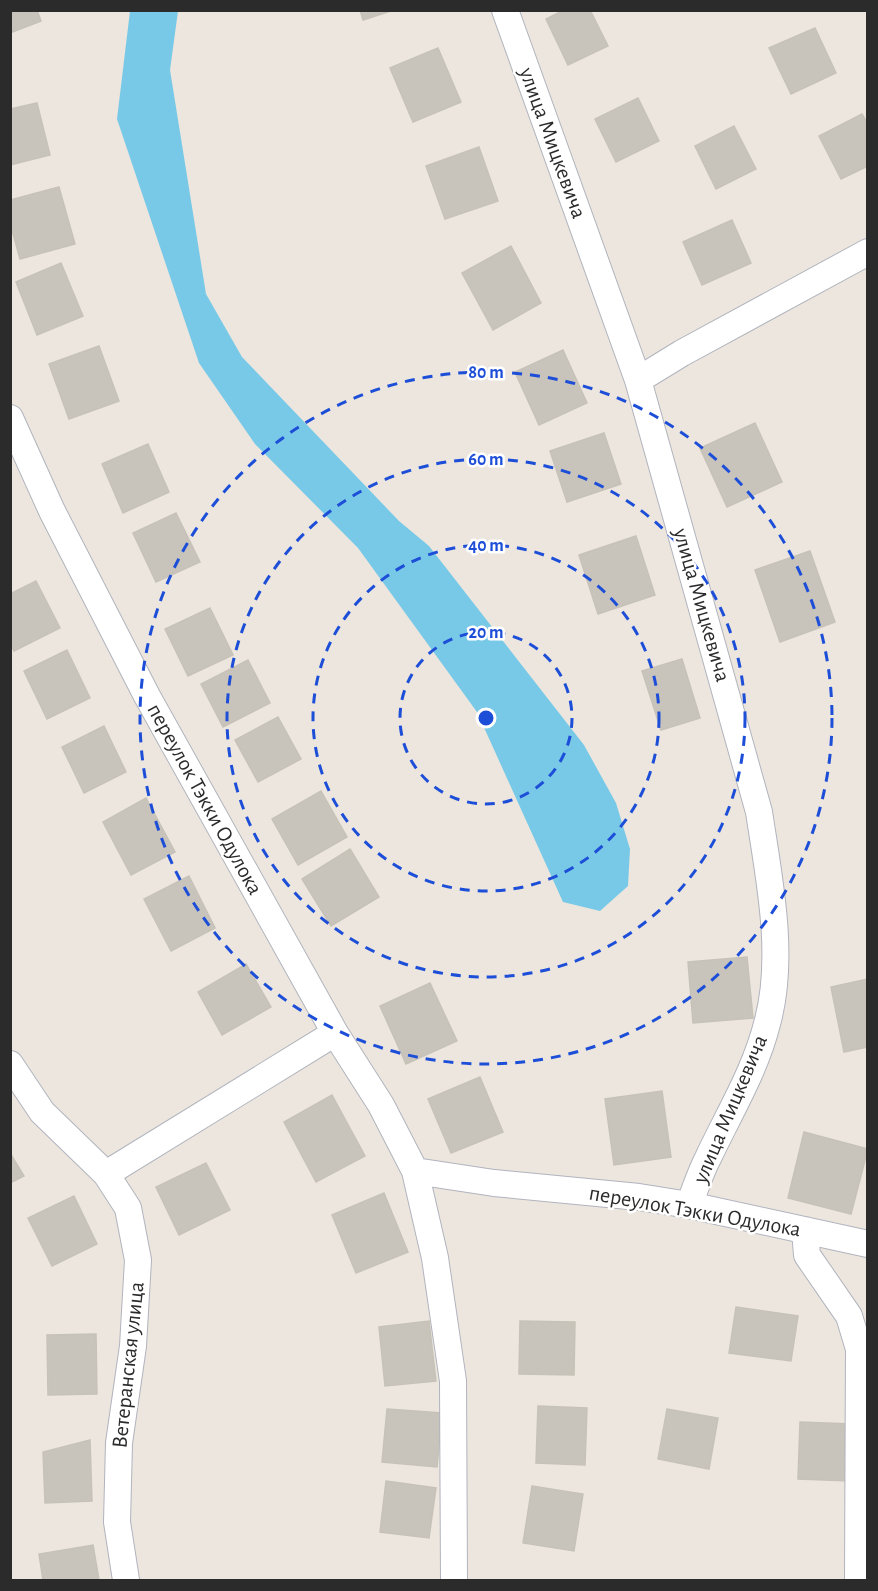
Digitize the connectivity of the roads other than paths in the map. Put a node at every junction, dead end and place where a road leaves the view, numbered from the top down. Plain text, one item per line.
1 (505, 10) edge
2 (867, 252) edge
3 (638, 380) junction
4 (10, 418) edge
5 (335, 1033) junction
6 (10, 1064) edge
7 (415, 1171) junction
8 (106, 1174) junction
9 (689, 1205) junction
10 (805, 1230) junction
11 (867, 1244) edge
12 (126, 1581) edge
13 (454, 1581) edge
14 (858, 1581) edge

1 - 3 street, улица Мицкевича
2 - 3 street
3 - 9 street, улица Мицкевича
4 - 5 street, переулок Тэкки Одулока
5 - 7 street, переулок Тэкки Одулока
5 - 8 street
6 - 8 street
7 - 9 street, переулок Тэкки Одулока
7 - 13 street, переулок Тэкки Одулока
8 - 12 street, Ветеранская улица
9 - 10 street, переулок Тэкки Одулока
10 - 11 street, переулок Тэкки Одулока
10 - 14 street

